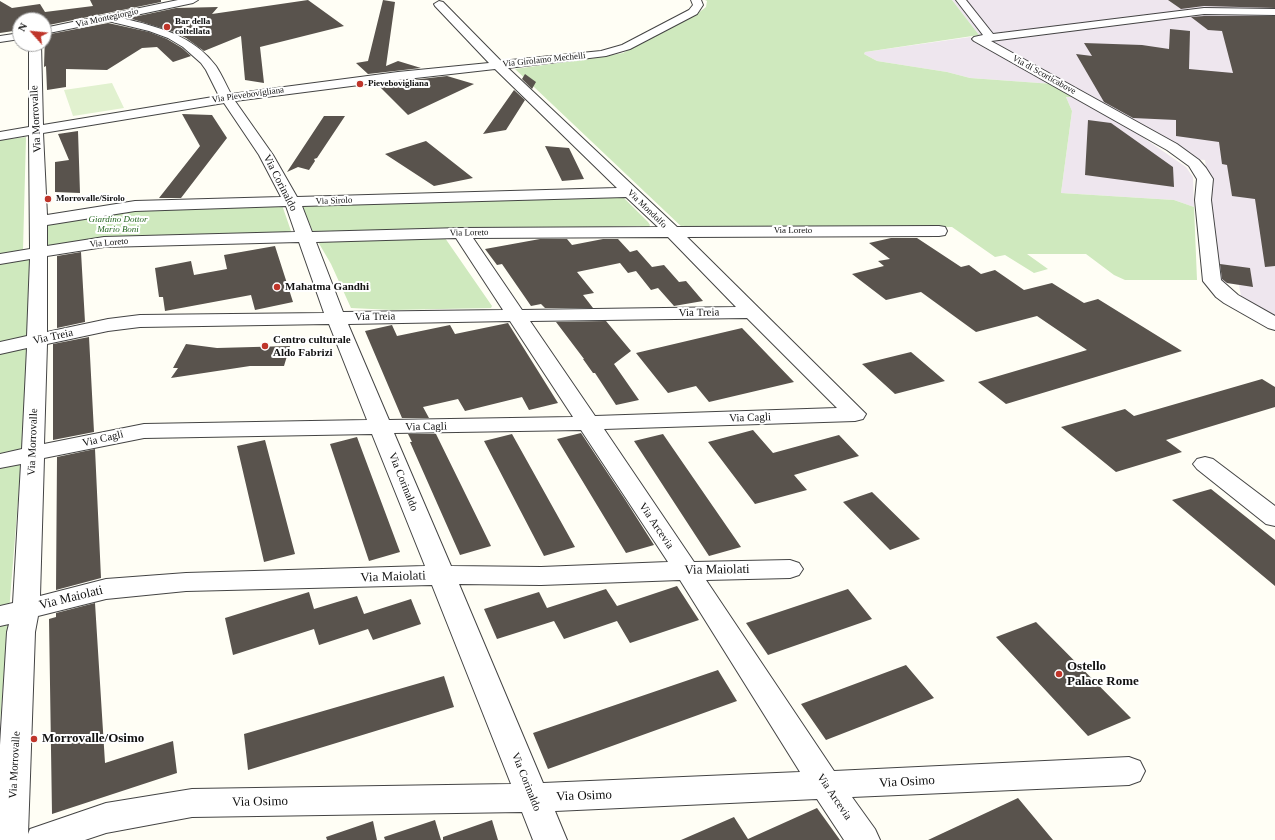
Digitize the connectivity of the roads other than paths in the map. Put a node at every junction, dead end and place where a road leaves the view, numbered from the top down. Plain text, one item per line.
1 (193, 0) edge
2 (696, 0) edge
3 (961, 0) edge
4 (439, 4) dead end
5 (1275, 12) edge
6 (109, 18) junction
7 (52, 29) edge
8 (12, 37) edge
9 (991, 38) junction
10 (0, 39) edge
11 (612, 39) dead end
12 (35, 52) edge
13 (498, 65) junction
14 (228, 98) junction
15 (38, 130) junction
16 (0, 136) edge
17 (629, 192) junction
18 (292, 202) junction
19 (39, 221) junction
20 (671, 231) junction
21 (939, 231) dead end
22 (461, 233) junction
23 (305, 237) junction
24 (38, 253) junction
25 (0, 259) edge
26 (753, 312) junction
27 (515, 315) junction
28 (336, 318) junction
29 (1275, 324) edge
30 (36, 341) junction
31 (0, 348) edge
32 (855, 414) joint
33 (587, 424) junction
34 (381, 428) junction
35 (32, 455) junction
36 (0, 462) edge
37 (1205, 464) dead end
38 (1275, 518) edge
39 (790, 569) dead end
40 (687, 571) junction
41 (441, 576) junction
42 (26, 609) junction
43 (0, 616) edge
44 (1129, 771) dead end
45 (826, 786) junction
46 (533, 798) junction
47 (11, 840) edge
48 (42, 840) edge
49 (550, 840) edge
50 (863, 840) edge

1 - 6 street, Via Montegiorgio
2 - 13 street, Via Girolamo Mechelli
3 - 9 street
4 - 13 street, Via Mondolfo
5 - 9 street, Via di Scorticabove
6 - 7 street, Via Montegiorgio
6 - 14 street
8 - 10 street
9 - 29 street, Via di Scorticabove
11 - 13 street, Via Girolamo Mechelli
12 - 15 street, Via Morrovalle
13 - 14 street, Via Pievebovigliana
13 - 17 street, Via Mondolfo
14 - 15 street, Via Pievebovigliana
14 - 18 street, Via Corinaldo
15 - 16 street, Via Pievebovigliana
15 - 19 street, Via Morrovalle
17 - 18 street, Via Sirolo
17 - 20 street, Via Mondolfo
18 - 19 street, Via Sirolo
18 - 23 street, Via Corinaldo
19 - 24 street, Via Morrovalle
20 - 21 street, Via Loreto
20 - 22 street, Via Loreto
20 - 26 street, Via Mondolfo
22 - 23 street, Via Loreto
22 - 27 street, Via Arcevia
23 - 24 street, Via Loreto
23 - 28 street, Via Corinaldo
24 - 25 street, Via Loreto
24 - 30 street, Via Morrovalle
26 - 27 street, Via Treia
26 - 32 street, Via Mondolfo
27 - 28 street, Via Treia
27 - 33 street, Via Arcevia
28 - 30 street, Via Treia
28 - 34 street, Via Corinaldo
30 - 31 street, Via Treia
30 - 35 street, Via Morrovalle
32 - 33 street, Via Cagli
33 - 34 street, Via Cagli
33 - 40 street, Via Arcevia
34 - 35 street, Via Cagli
34 - 41 street, Via Corinaldo
35 - 36 street, Via Cagli
35 - 42 street, Via Morrovalle
37 - 38 street
39 - 40 street, Via Maiolati
40 - 41 street, Via Maiolati
40 - 45 street, Via Arcevia
41 - 42 street, Via Maiolati
41 - 46 street, Via Corinaldo
42 - 43 street, Via Maiolati
42 - 47 street, Via Morrovalle
44 - 45 street, Via Osimo
45 - 46 street, Via Osimo
45 - 50 street, Via Arcevia
46 - 48 street, Via Osimo
46 - 49 street, Via Corinaldo

